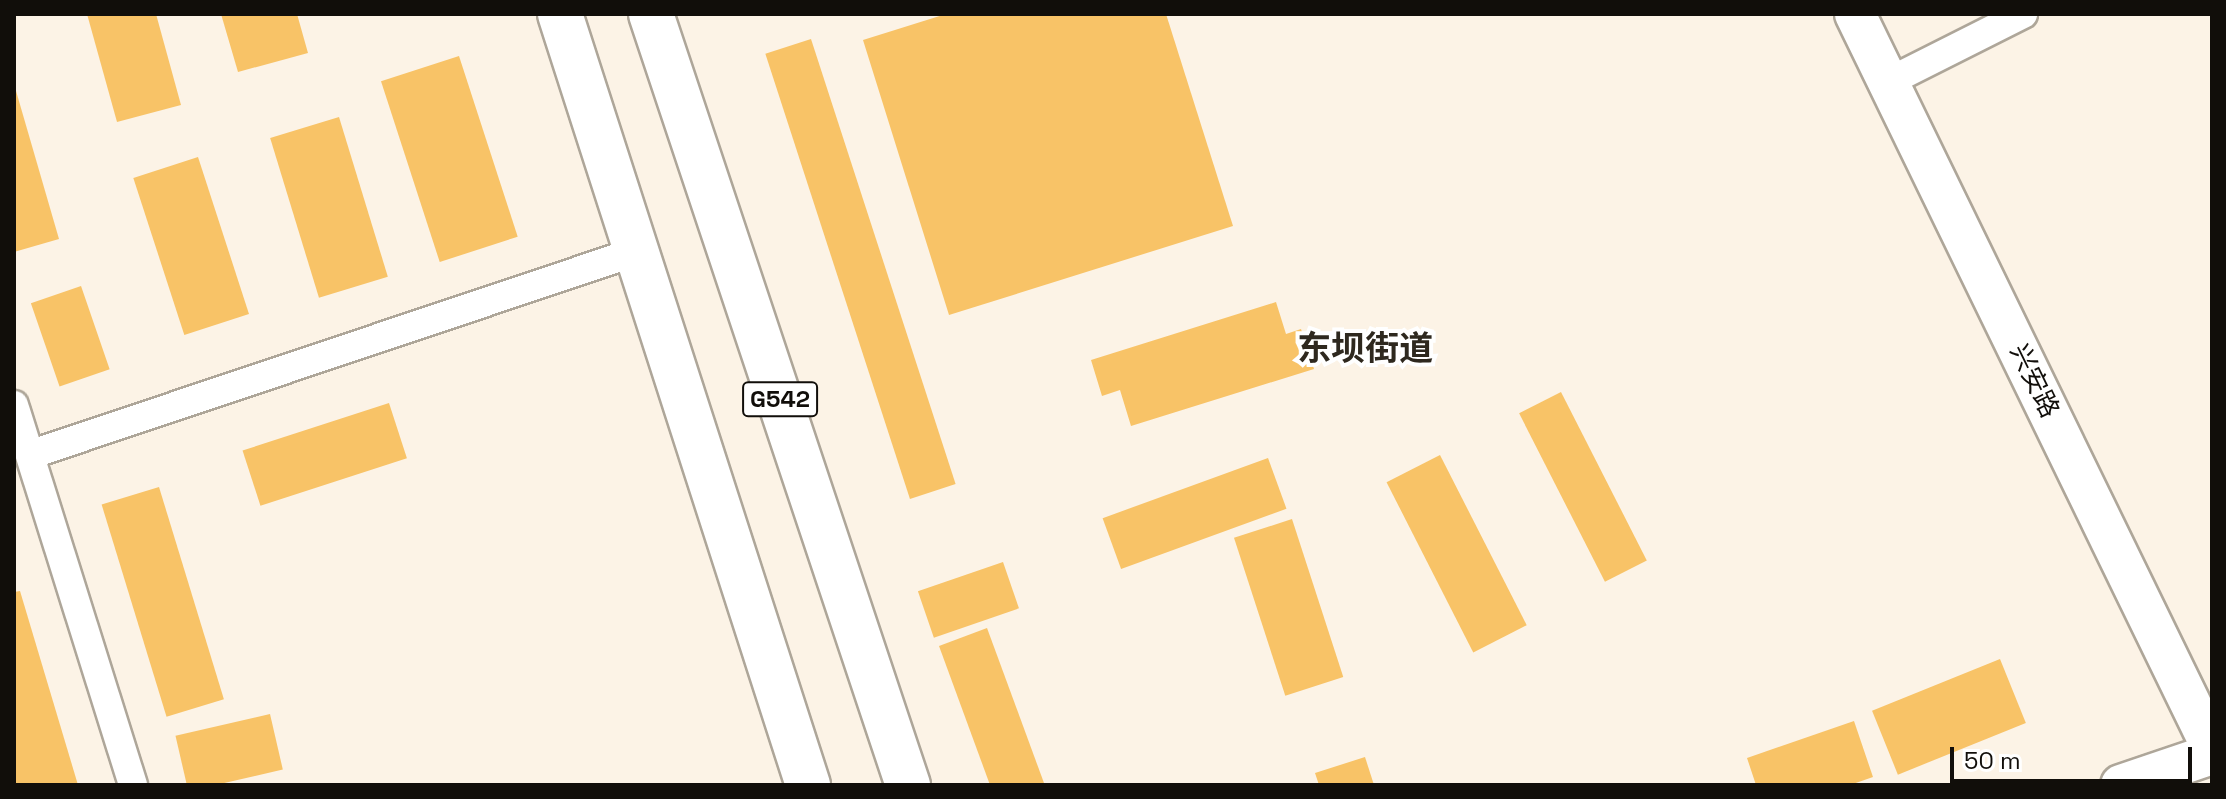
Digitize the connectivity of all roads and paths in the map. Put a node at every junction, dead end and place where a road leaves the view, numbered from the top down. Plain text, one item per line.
1 (560, 14) edge
2 (651, 14) edge
3 (1855, 14) edge
4 (2023, 14) edge
5 (1890, 81) junction
6 (635, 252) junction
7 (14, 405) edge
8 (32, 454) junction
9 (2212, 751) edge
10 (133, 785) edge
11 (808, 785) edge
12 (908, 785) edge
13 (2121, 785) edge

1 - 6 highway
2 - 12 highway, G542
3 - 5 street, 兴安路
4 - 5 street
5 - 9 street, 兴安路
6 - 8 street
6 - 11 highway
7 - 8 street
8 - 10 street
9 - 13 street

